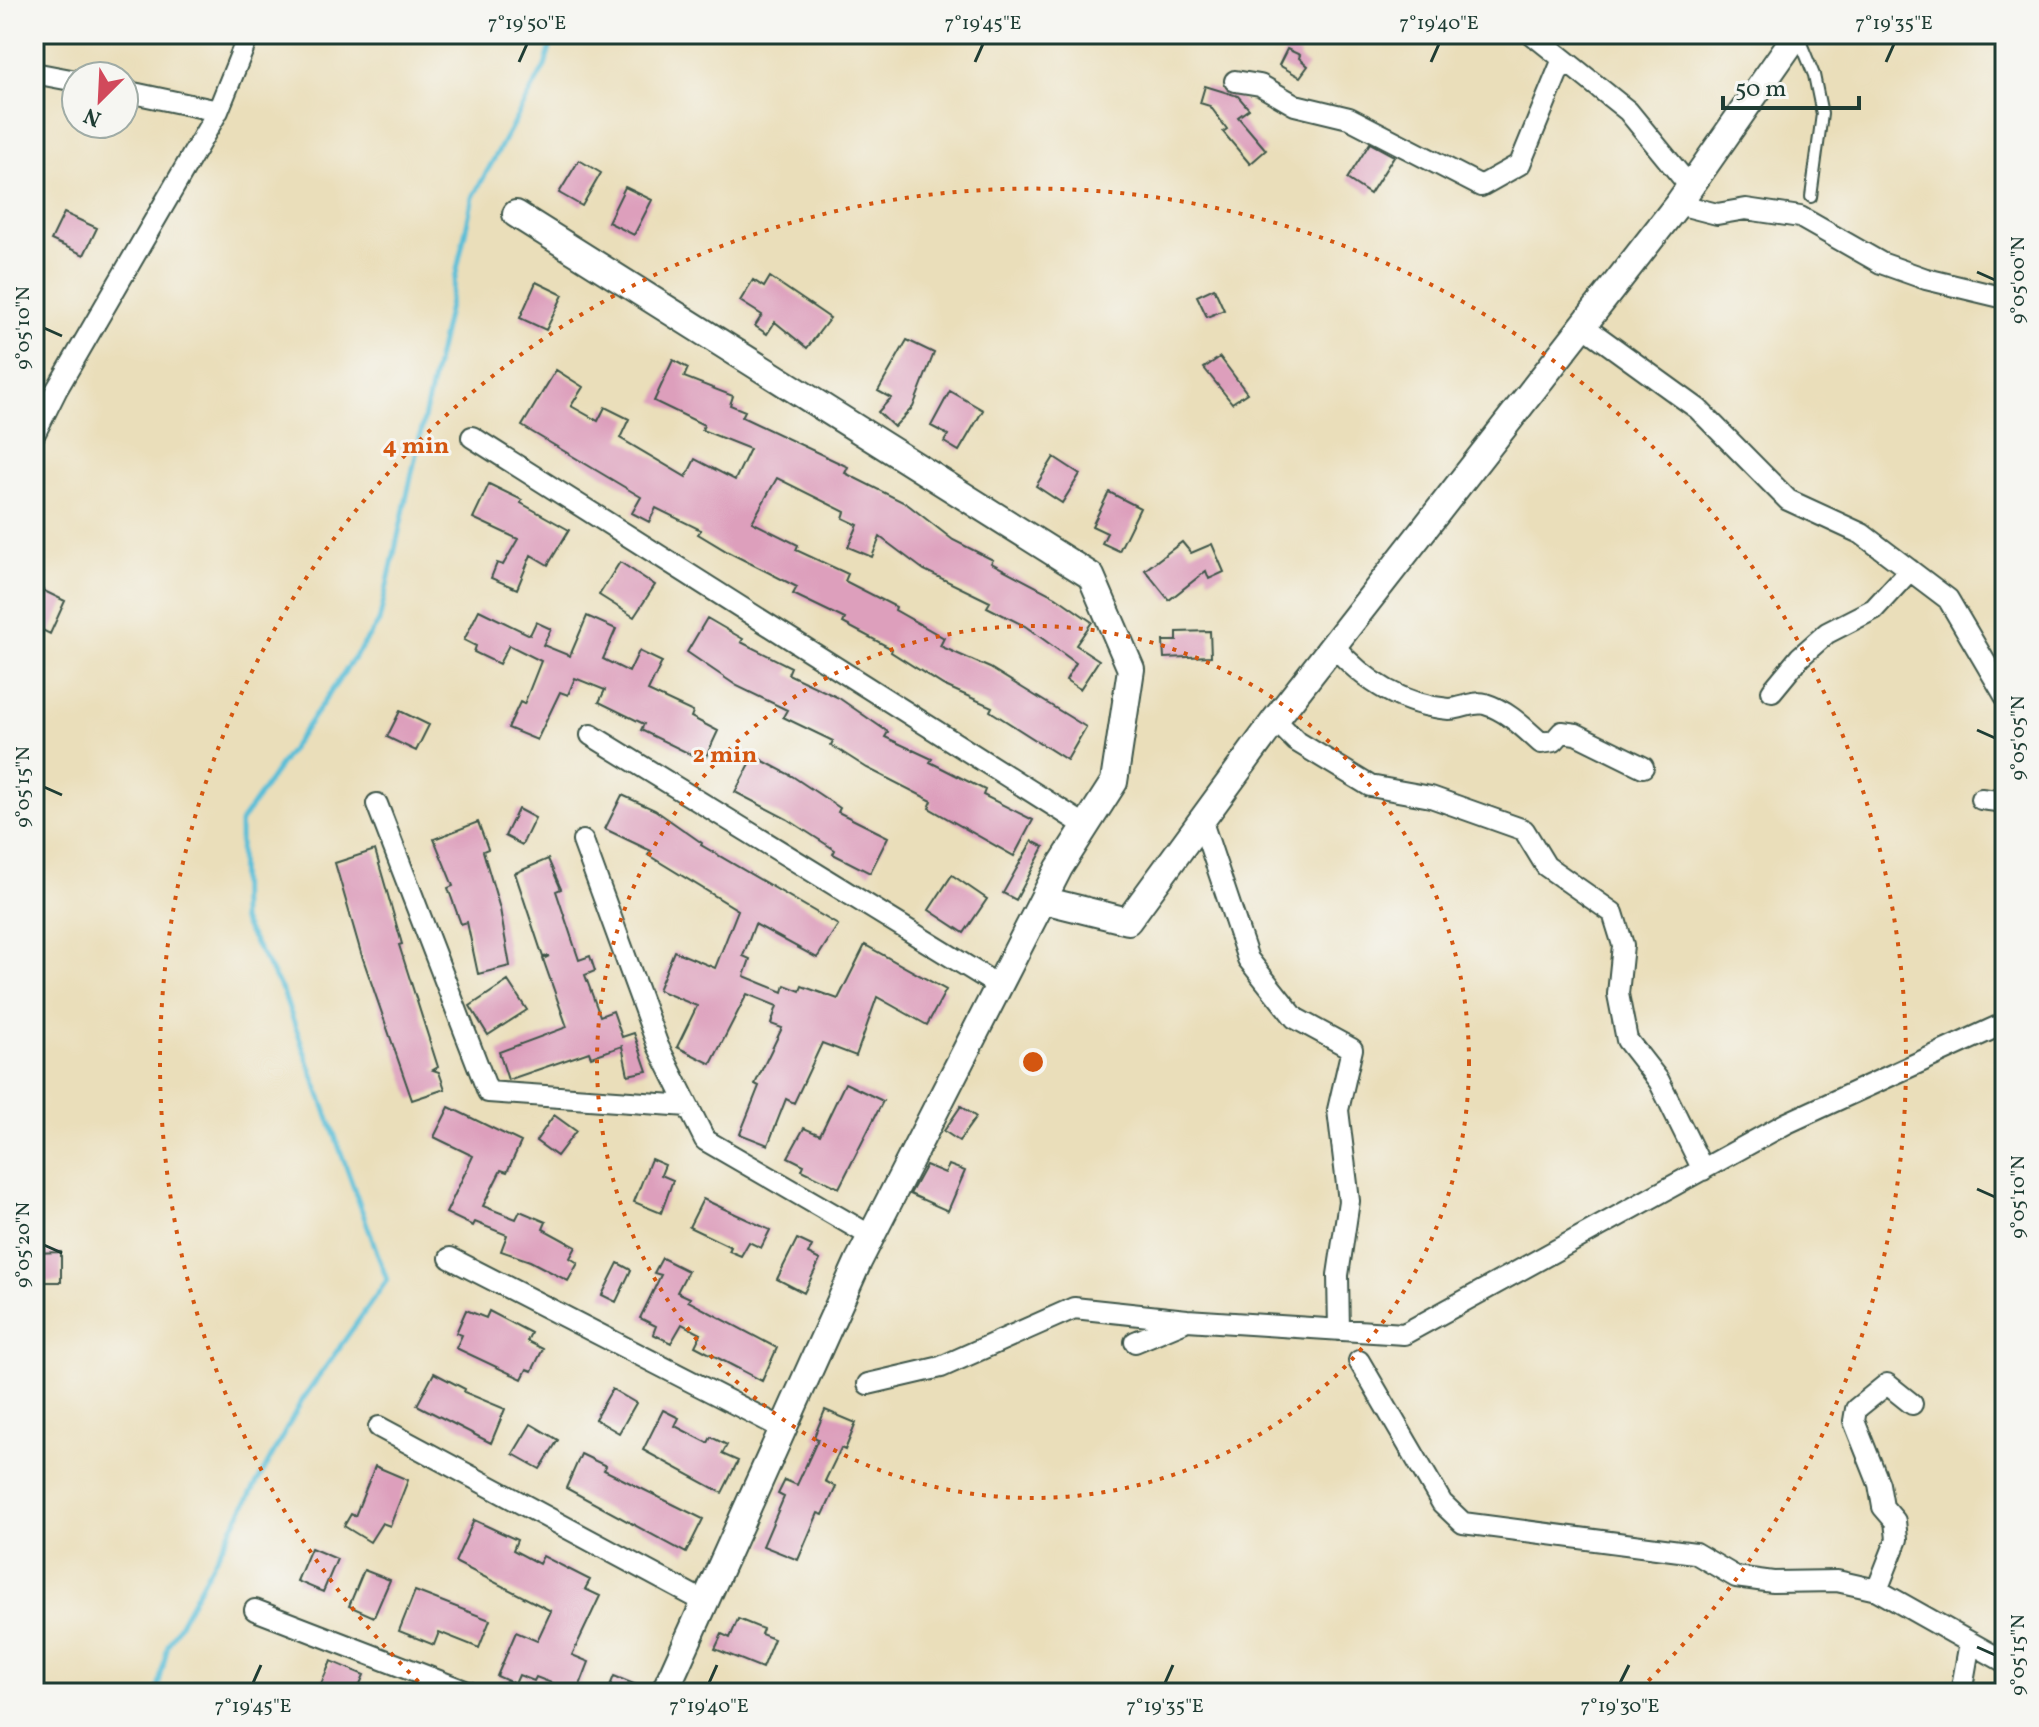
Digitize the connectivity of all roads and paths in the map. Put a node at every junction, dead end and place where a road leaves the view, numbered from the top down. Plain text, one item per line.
1 (249, 34) edge
2 (1532, 34) edge
3 (1797, 34) edge
4 (1563, 59) junction
5 (34, 73) edge
6 (60, 78) edge
7 (1235, 81) dead end
8 (140, 94) edge
9 (218, 111) junction
10 (1684, 196) junction
11 (1811, 197) dead end
12 (516, 214) dead end
13 (2005, 298) edge
14 (1582, 325) junction
15 (34, 435) edge
16 (472, 437) dead end
17 (1910, 570) junction
18 (1333, 645) junction
19 (1772, 691) dead end
20 (2005, 696) edge
21 (1275, 720) junction
22 (591, 735) dead end
23 (1643, 767) dead end
24 (1981, 799) dead end
25 (2005, 802) edge
26 (377, 804) dead end
27 (1201, 819) junction
28 (1086, 826) junction
29 (583, 841) dead end
30 (1043, 900) junction
31 (999, 986) junction
32 (2005, 1023) edge
33 (688, 1106) junction
34 (1703, 1170) junction
35 (871, 1236) junction
36 (450, 1258) dead end
37 (1187, 1320) junction
38 (1339, 1330) junction
39 (1135, 1342) dead end
40 (1359, 1361) dead end
41 (868, 1384) dead end
42 (1912, 1404) dead end
43 (379, 1427) dead end
44 (782, 1428) junction
45 (1877, 1590) junction
46 (703, 1601) junction
47 (255, 1610) dead end
48 (1970, 1642) junction
49 (2005, 1662) edge
50 (458, 1691) edge
51 (664, 1693) edge
52 (1961, 1693) edge

1 - 9 street
2 - 4 street
3 - 10 street
3 - 11 lane
4 - 7 street
4 - 10 street
5 - 6 street
8 - 9 street
9 - 15 street
10 - 13 street
10 - 14 street
12 - 28 street
14 - 17 street
14 - 18 street
16 - 28 street
17 - 19 street
17 - 20 street
18 - 21 street
18 - 23 street
21 - 27 street
21 - 34 street
22 - 31 street
24 - 25 street
26 - 33 street
27 - 30 street
27 - 38 street
28 - 30 street
29 - 33 street
30 - 31 street
31 - 35 street
32 - 34 street
33 - 35 street
34 - 38 street
35 - 44 street
36 - 44 street
37 - 38 street
37 - 39 street
37 - 41 street
40 - 45 street
42 - 45 street
43 - 46 street
44 - 46 street
45 - 48 street
46 - 51 street
47 - 50 street
48 - 49 street
48 - 52 street

